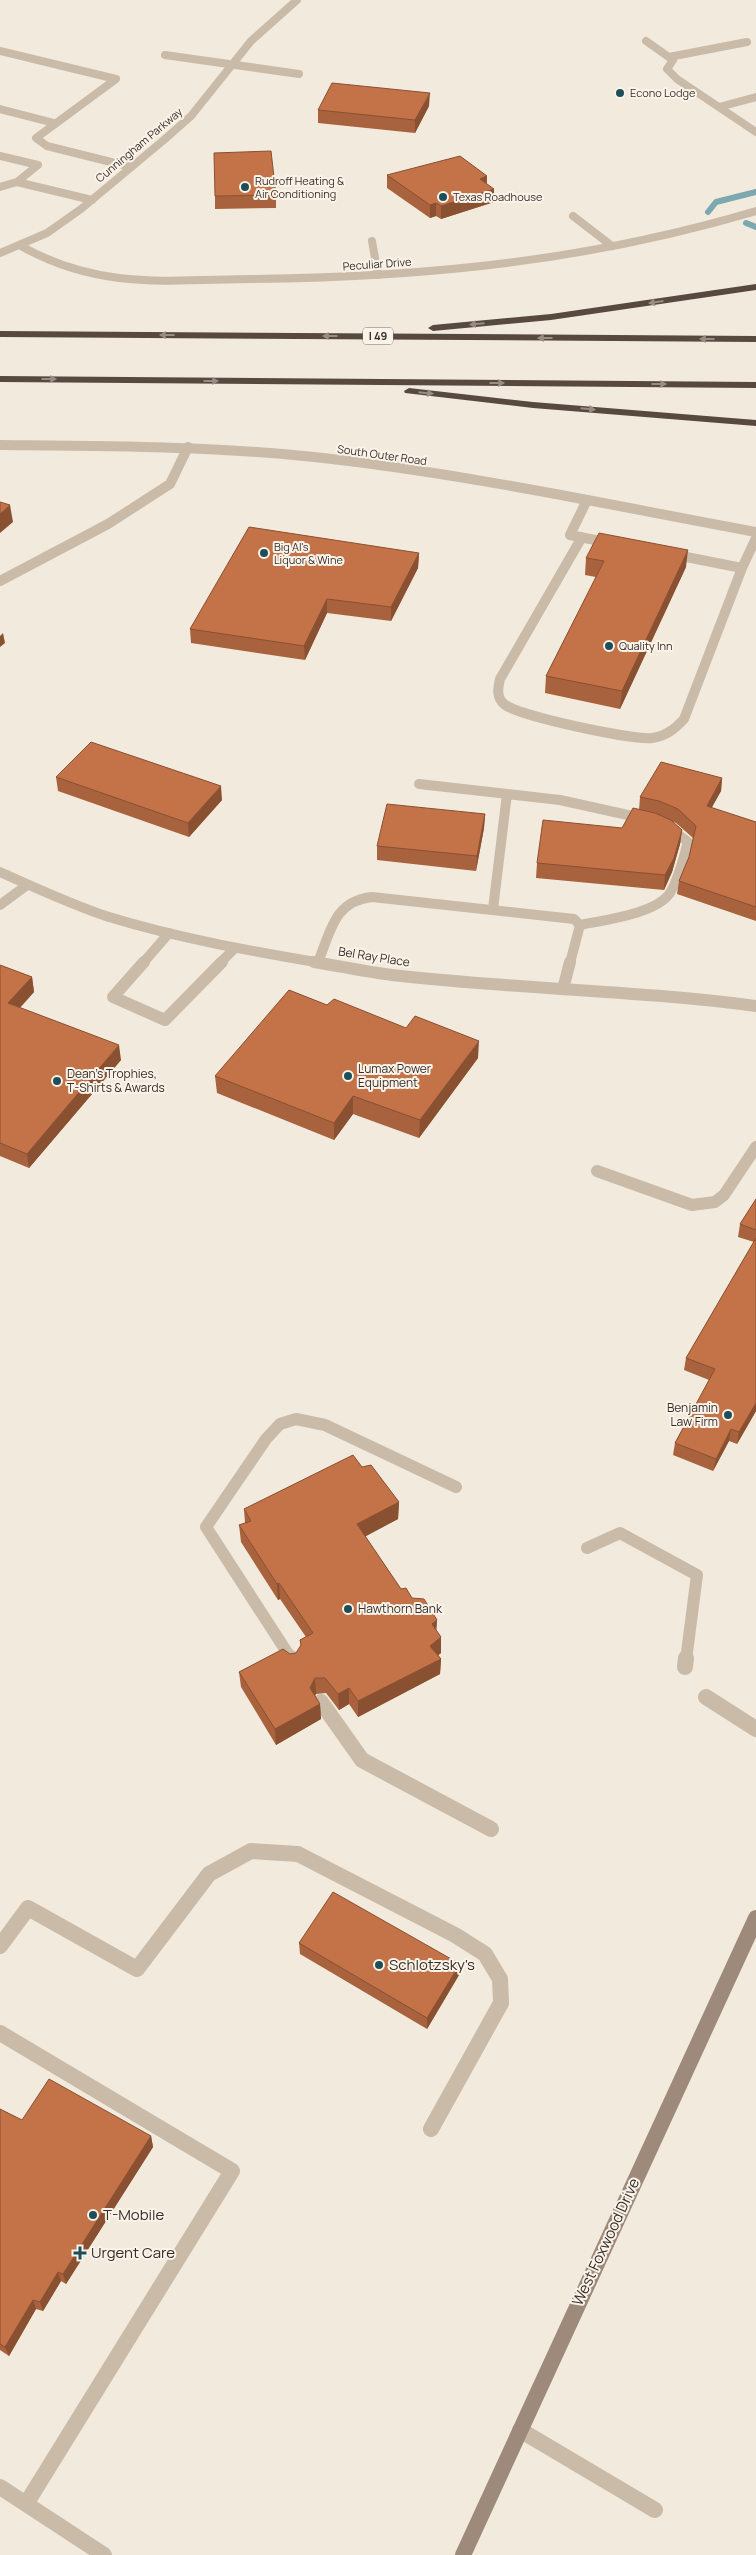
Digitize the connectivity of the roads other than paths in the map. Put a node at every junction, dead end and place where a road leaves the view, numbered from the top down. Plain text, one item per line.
1 (297, 0) edge
2 (646, 41) dead end
3 (747, 42) dead end
4 (0, 50) edge
5 (165, 55) dead end
6 (669, 57) junction
7 (230, 65) junction
8 (299, 74) dead end
9 (756, 97) edge
10 (719, 107) junction
11 (0, 109) edge
12 (54, 123) junction
13 (756, 132) edge
14 (0, 156) edge
15 (131, 167) junction
16 (17, 182) junction
17 (0, 188) edge
18 (92, 200) junction
19 (756, 211) edge
20 (573, 216) dead end
21 (372, 241) dead end
22 (21, 246) junction
23 (612, 246) junction
24 (0, 253) edge
25 (378, 276) junction
26 (756, 287) edge
27 (0, 334) edge
28 (351, 336) junction
29 (756, 339) edge
30 (0, 379) edge
31 (325, 382) junction
32 (756, 385) edge
33 (756, 423) edge
34 (0, 445) edge
35 (188, 448) junction
36 (587, 500) junction
37 (756, 532) edge
38 (582, 537) junction
39 (756, 538) edge
40 (620, 544) edge
41 (657, 552) edge
42 (742, 568) junction
43 (0, 581) edge
44 (419, 784) dead end
45 (507, 794) junction
46 (0, 872) edge
47 (27, 885) junction
48 (0, 905) edge
49 (493, 909) junction
50 (580, 926) junction
51 (169, 933) junction
52 (235, 948) junction
53 (318, 962) junction
54 (563, 989) junction
55 (756, 1006) edge
56 (756, 1147) edge
57 (597, 1171) dead end
58 (456, 1487) dead end
59 (587, 1548) dead end
60 (292, 1660) edge
61 (684, 1666) dead end
62 (706, 1697) dead end
63 (321, 1702) edge
64 (756, 1729) edge
65 (491, 1829) dead end
66 (753, 1923) edge
67 (0, 1946) edge
68 (0, 2033) edge
69 (431, 2129) dead end
70 (520, 2430) junction
71 (0, 2487) edge
72 (26, 2504) junction
73 (655, 2510) dead end
74 (104, 2555) edge
75 (463, 2555) edge

1 - 7 street, Cunningham Parkway
2 - 6 street
3 - 6 street
4 - 12 street
5 - 7 street
6 - 10 street
7 - 8 street
7 - 15 street, Cunningham Parkway
9 - 10 street
10 - 13 street
11 - 12 street
12 - 15 street
14 - 16 street
15 - 18 street, Cunningham Parkway
16 - 17 street
16 - 18 street
18 - 22 street, Cunningham Parkway
19 - 23 street, Peculiar Drive
20 - 23 street
21 - 25 street
22 - 24 street
22 - 25 street, Peculiar Drive
23 - 25 street, Peculiar Drive
26 -> 28 highway
28 -> 27 highway, I 49
29 -> 28 highway, I 49
30 -> 31 highway
31 -> 32 highway
31 -> 33 highway
34 - 35 street, South Outer Road
35 - 36 street, South Outer Road
35 - 43 street
36 - 37 street, South Outer Road
36 - 38 street
38 - 40 street
38 - 42 street
39 - 42 street
41 - 42 street
44 - 45 street
45 - 49 street
45 - 50 street
46 - 47 street, Bel Ray Place
47 - 48 street
47 - 51 street, Bel Ray Place
49 - 50 street
49 - 53 street
50 - 54 street
51 - 52 street, Bel Ray Place
51 - 52 street
52 - 53 street, Bel Ray Place
53 - 54 street, Bel Ray Place
54 - 55 street, Bel Ray Place
56 - 57 street
58 - 60 street
59 - 61 street
62 - 64 street
63 - 65 street
66 - 70 main road, West Foxwood Drive
67 - 69 street
68 - 72 street
70 - 73 street
70 - 75 main road, West Foxwood Drive
71 - 72 street
72 - 74 street

